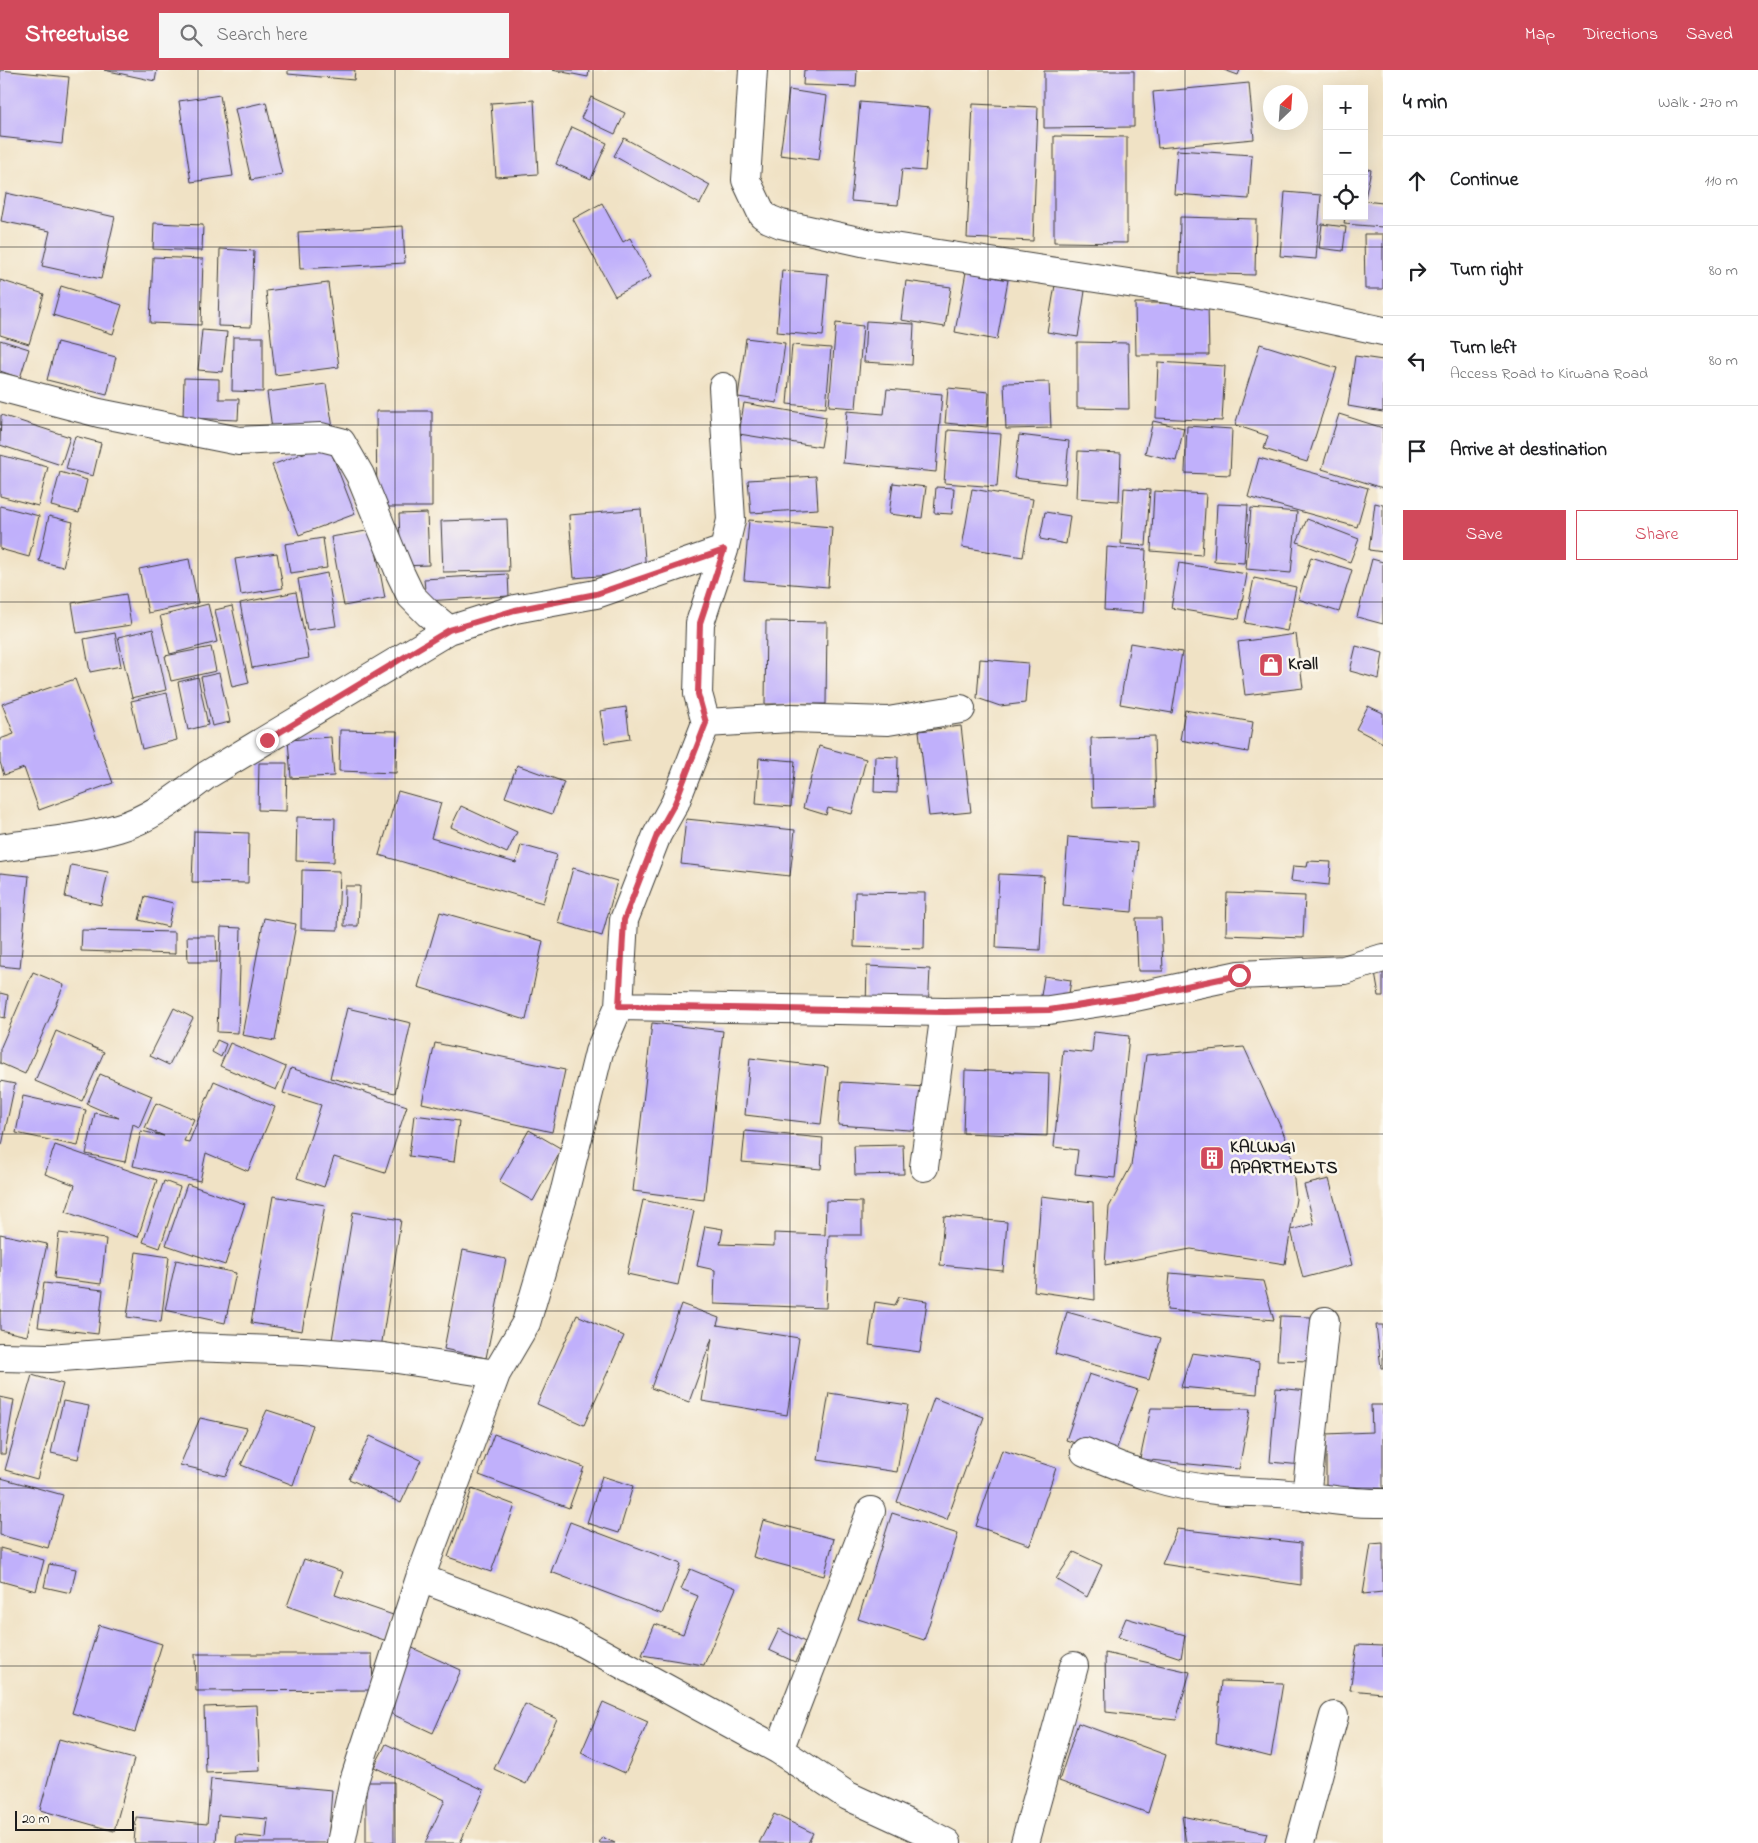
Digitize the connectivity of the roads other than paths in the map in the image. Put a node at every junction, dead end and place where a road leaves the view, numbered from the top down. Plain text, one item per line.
1 (753, 70) edge
2 (1383, 331) edge
3 (723, 387) dead end
4 (0, 388) edge
5 (724, 550) junction
6 (449, 630) junction
7 (961, 709) dead end
8 (706, 723) junction
9 (0, 848) edge
10 (1383, 958) edge
11 (619, 1006) junction
12 (945, 1012) junction
13 (924, 1168) dead end
14 (1325, 1321) dead end
15 (0, 1357) edge
16 (496, 1374) junction
17 (1085, 1452) dead end
18 (1306, 1497) junction
19 (1383, 1503) edge
20 (870, 1512) dead end
21 (420, 1578) junction
22 (1074, 1666) dead end
23 (1334, 1716) dead end
24 (779, 1750) junction
25 (341, 1843) edge
26 (947, 1843) edge
27 (1025, 1843) edge
28 (1300, 1843) edge

1 - 2 street
3 - 5 street
4 - 6 street
5 - 6 street
5 - 8 street
6 - 9 street
7 - 8 street
8 - 11 street
10 - 12 street
11 - 12 street
11 - 16 street
12 - 13 street
14 - 18 street
15 - 16 street
16 - 21 street
17 - 18 street
18 - 19 street
20 - 24 street
21 - 24 street
21 - 25 street
22 - 27 street
23 - 28 street
24 - 26 street

